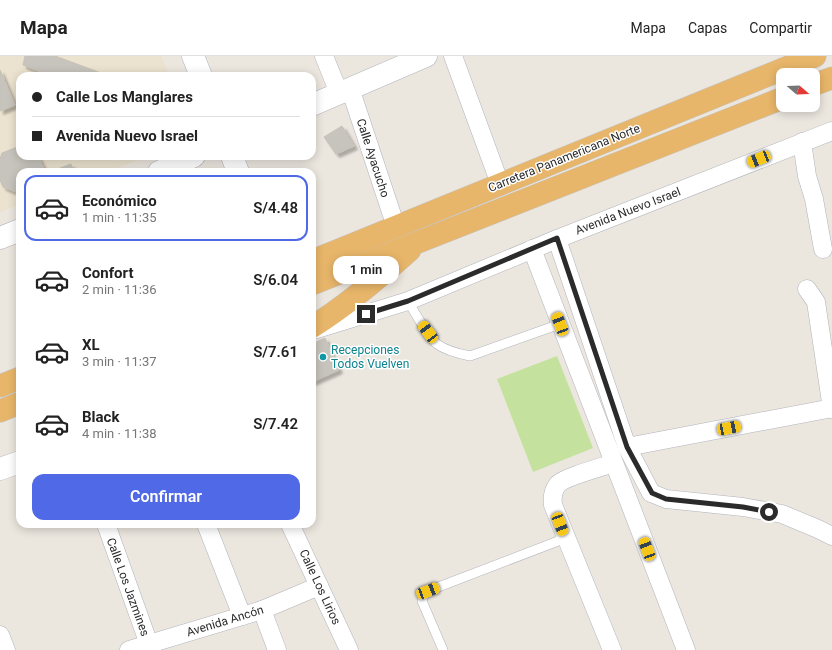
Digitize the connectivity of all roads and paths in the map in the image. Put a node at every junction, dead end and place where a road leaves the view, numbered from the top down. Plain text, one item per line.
1 (193, 56) edge
2 (324, 56) edge
3 (426, 56) edge
4 (453, 56) edge
5 (815, 56) edge
6 (199, 72) edge
7 (832, 78) edge
8 (820, 82) edge
9 (345, 91) junction
10 (776, 101) edge
11 (316, 103) edge
12 (832, 131) edge
13 (802, 142) junction
14 (185, 160) edge
15 (168, 168) edge
16 (500, 184) junction
17 (396, 227) junction
18 (16, 232) edge
19 (0, 238) edge
20 (557, 238) junction
21 (419, 242) junction
22 (828, 248) edge
23 (532, 249) junction
24 (316, 259) edge
25 (316, 282) edge
26 (807, 289) dead end
27 (408, 301) junction
28 (560, 324) junction
29 (316, 325) edge
30 (316, 330) edge
31 (16, 380) edge
32 (0, 386) edge
33 (16, 405) edge
34 (832, 408) edge
35 (0, 411) edge
36 (627, 447) junction
37 (614, 462) junction
38 (16, 463) edge
39 (0, 469) edge
40 (107, 528) edge
41 (208, 528) edge
42 (292, 528) edge
43 (832, 536) edge
44 (566, 538) junction
45 (319, 586) junction
46 (262, 610) junction
47 (242, 616) junction
48 (0, 635) edge
49 (150, 647) edge
50 (6, 650) edge
51 (129, 650) edge
52 (277, 650) edge
53 (349, 650) edge
54 (443, 650) edge
55 (612, 650) edge
56 (686, 650) edge

1 - 6 main road
2 - 9 street, Calle Ayacucho
3 - 9 main road
4 - 16 street
5 - 16 highway, Carretera Panamericana Norte
7 - 8 highway
9 - 11 main road
9 - 17 street, Calle Ayacucho
10 - 21 highway, Carretera Panamericana Norte
12 - 13 street, Avenida Nuevo Israel
13 - 20 street, Avenida Nuevo Israel
13 - 22 street
14 - 15 main road
16 - 17 highway, Carretera Panamericana Norte
17 - 24 highway, Carretera Panamericana Norte
18 - 19 main road
20 - 23 street, Avenida Nuevo Israel
20 - 36 street
21 - 25 highway, Carretera Panamericana Norte
21 - 29 highway
23 - 27 street, Avenida Nuevo Israel
23 - 28 street
26 - 34 street
27 - 28 lane
27 - 30 street, Avenida Nuevo Israel
28 - 37 street
31 - 32 highway
33 - 35 highway
34 - 36 street
36 - 43 street
37 - 44 street
37 - 56 street
38 - 39 main road
40 - 49 street, Calle Los Jazmines
41 - 47 street
42 - 45 street, Calle Los Lirios
44 - 54 lane
44 - 55 street
45 - 46 street, Avenida Ancón
45 - 53 street, Calle Los Lirios
46 - 47 street, Avenida Ancón
46 - 52 street
47 - 49 street, Avenida Ancón
48 - 50 street
49 - 51 street, Avenida Ancón

